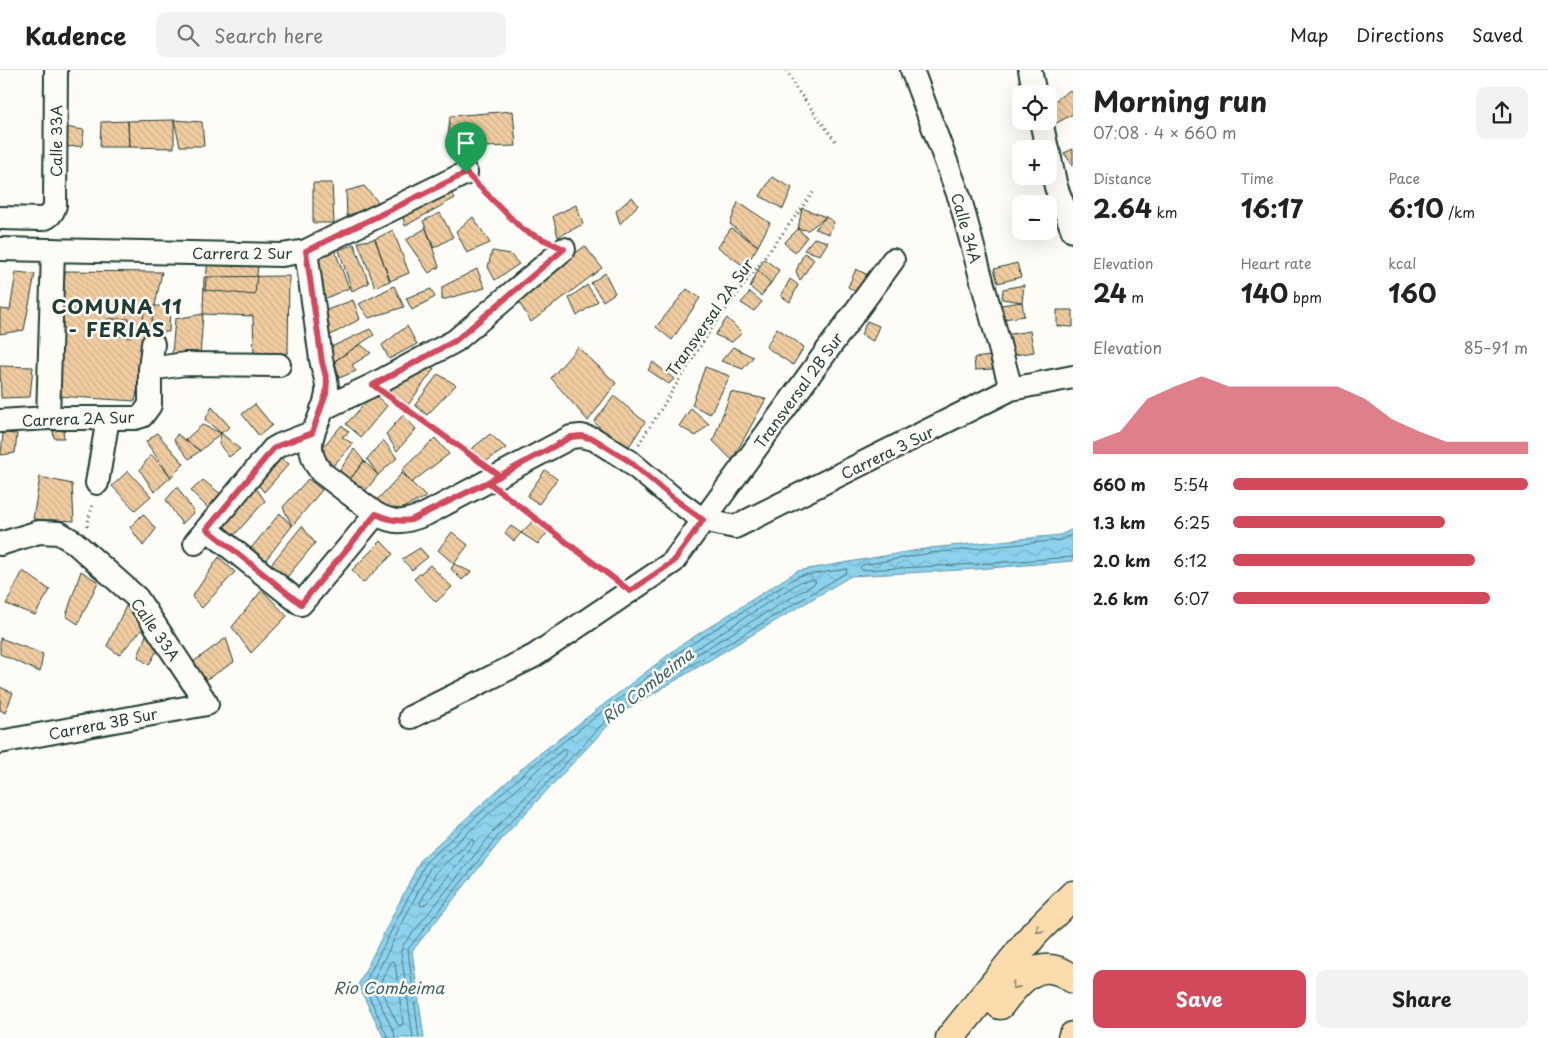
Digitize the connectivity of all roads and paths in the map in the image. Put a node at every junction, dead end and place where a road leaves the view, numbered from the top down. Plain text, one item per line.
1 (56, 70) edge
2 (787, 70) edge
3 (912, 70) edge
4 (1030, 70) edge
5 (1033, 85) edge
6 (836, 143) dead end
7 (466, 173) joint
8 (1056, 185) edge
9 (815, 190) dead end
10 (0, 218) edge
11 (1073, 231) edge
12 (0, 249) edge
13 (564, 249) joint
14 (53, 250) junction
15 (306, 251) junction
16 (893, 260) dead end
17 (153, 344) dead end
18 (279, 365) dead end
19 (150, 369) junction
20 (1073, 377) edge
21 (373, 385) junction
22 (1011, 389) junction
23 (322, 409) junction
24 (48, 418) junction
25 (108, 418) junction
26 (0, 421) edge
27 (312, 433) junction
28 (629, 461) junction
29 (494, 479) junction
30 (98, 483) joint
31 (381, 517) junction
32 (703, 520) junction
33 (67, 538) junction
34 (0, 544) edge
35 (630, 591) junction
36 (207, 704) joint
37 (411, 717) dead end
38 (0, 742) edge
39 (1073, 895) edge
40 (1073, 979) edge
41 (950, 1038) edge
42 (974, 1038) edge

1 - 10 street, Calle 33A
2 - 6 path
3 - 22 street, Calle 34A
4 - 5 street
7 - 13 path
7 - 15 street, Carrera 2 Sur
8 - 11 street
9 - 28 path, Transversal 2A Sur
12 - 14 street, Carrera 2 Sur
13 - 21 street
14 - 15 street, Carrera 2 Sur
14 - 24 street
15 - 23 street
16 - 32 street, Transversal 2B Sur
17 - 19 street
18 - 19 street
19 - 25 street, Carrera 2A Sur
20 - 22 street, Carrera 3 Sur
21 - 23 street
21 - 29 path
22 - 32 street, Carrera 3 Sur
23 - 27 street
24 - 25 street, Carrera 2A Sur
24 - 26 street, Carrera 2A Sur
25 - 30 street
27 - 31 street
27 - 31 street
28 - 29 street
28 - 32 street
29 - 31 street
29 - 35 path
30 - 33 path
32 - 35 street, Transversal 2B Sur
33 - 34 street
33 - 36 street, Calle 33A
35 - 37 street
36 - 38 street, Carrera 3B Sur
39 -> 41 highway
40 -> 42 highway

